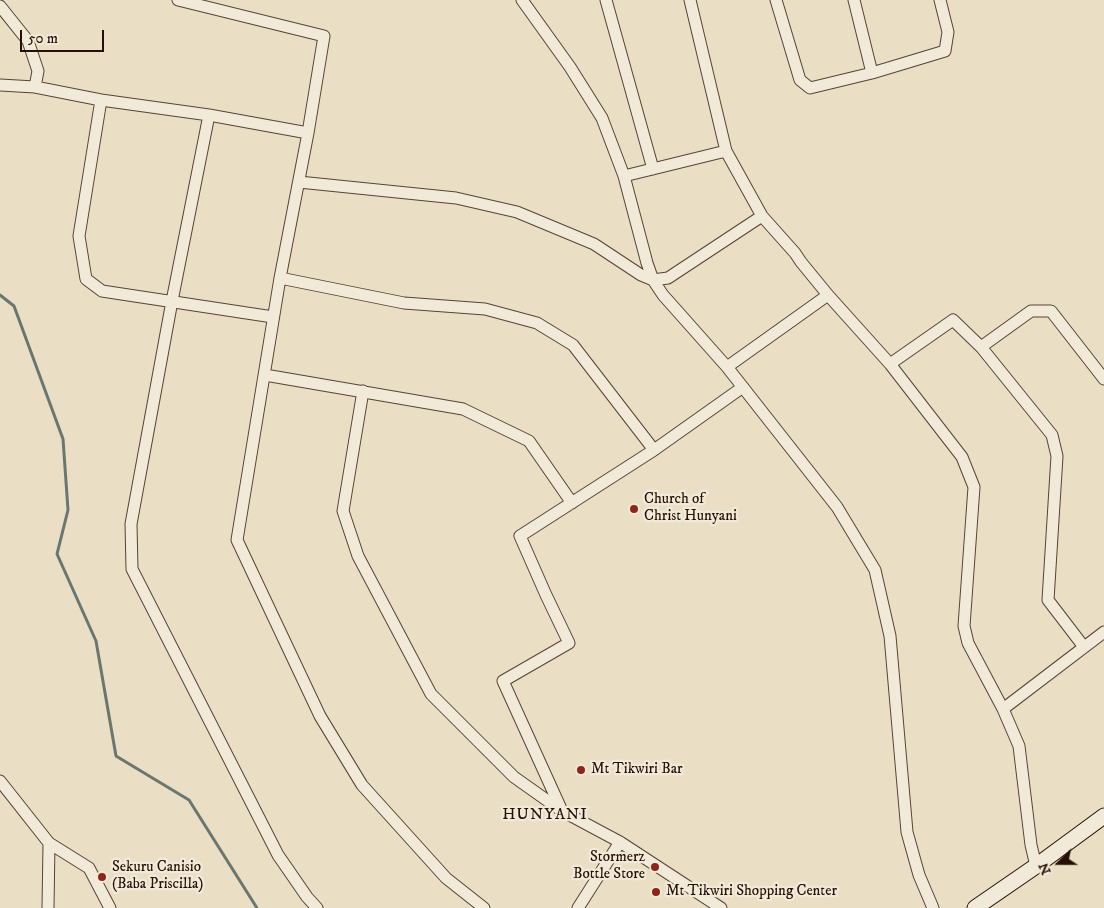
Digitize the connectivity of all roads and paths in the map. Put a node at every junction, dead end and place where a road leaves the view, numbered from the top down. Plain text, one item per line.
1 (178, 0) edge
2 (522, 0) edge
3 (606, 0) edge
4 (690, 0) edge
5 (776, 0) edge
6 (854, 0) edge
7 (940, 0) edge
8 (0, 6) edge
9 (872, 73) junction
10 (0, 85) edge
11 (35, 87) junction
12 (102, 100) junction
13 (209, 115) junction
14 (308, 132) junction
15 (726, 151) junction
16 (654, 169) junction
17 (624, 176) junction
18 (299, 182) junction
19 (762, 216) junction
20 (280, 278) junction
21 (653, 280) junction
22 (828, 295) junction
23 (172, 301) junction
24 (273, 317) junction
25 (981, 347) junction
26 (890, 364) junction
27 (727, 367) junction
28 (265, 375) junction
29 (1104, 379) edge
30 (743, 387) junction
31 (363, 391) junction
32 (654, 450) junction
33 (572, 503) junction
34 (1104, 632) edge
35 (1084, 647) junction
36 (1002, 709) junction
37 (0, 782) edge
38 (562, 812) junction
39 (1104, 816) edge
40 (620, 842) junction
41 (49, 844) junction
42 (1036, 866) junction
43 (48, 908) edge
44 (110, 908) edge
45 (317, 908) edge
46 (484, 908) edge
47 (578, 908) edge
48 (721, 908) edge
49 (933, 908) edge
50 (975, 908) edge

1 - 14 street
2 - 17 street
3 - 16 street
4 - 15 street
5 - 9 street
6 - 9 street
7 - 9 street
8 - 11 street
10 - 11 street
11 - 12 street
12 - 13 street
12 - 23 street
13 - 14 street
13 - 23 street
14 - 18 street
15 - 16 street
15 - 19 street
16 - 17 street
17 - 21 street
18 - 20 street
18 - 21 street
19 - 21 street
19 - 22 street
20 - 24 street
20 - 32 street
21 - 27 street
22 - 26 street
22 - 27 street
23 - 24 street
23 - 45 street
24 - 28 street
25 - 26 street
25 - 29 street
25 - 35 street
26 - 36 street
27 - 30 street
28 - 31 street
28 - 46 street
30 - 32 street
30 - 49 street
31 - 33 street
31 - 38 street
32 - 33 street
33 - 38 street
34 - 35 street
35 - 36 street
36 - 42 street
37 - 41 street
38 - 40 street
39 - 42 street
40 - 47 street
40 - 48 street
41 - 43 street
41 - 44 street
42 - 50 street

